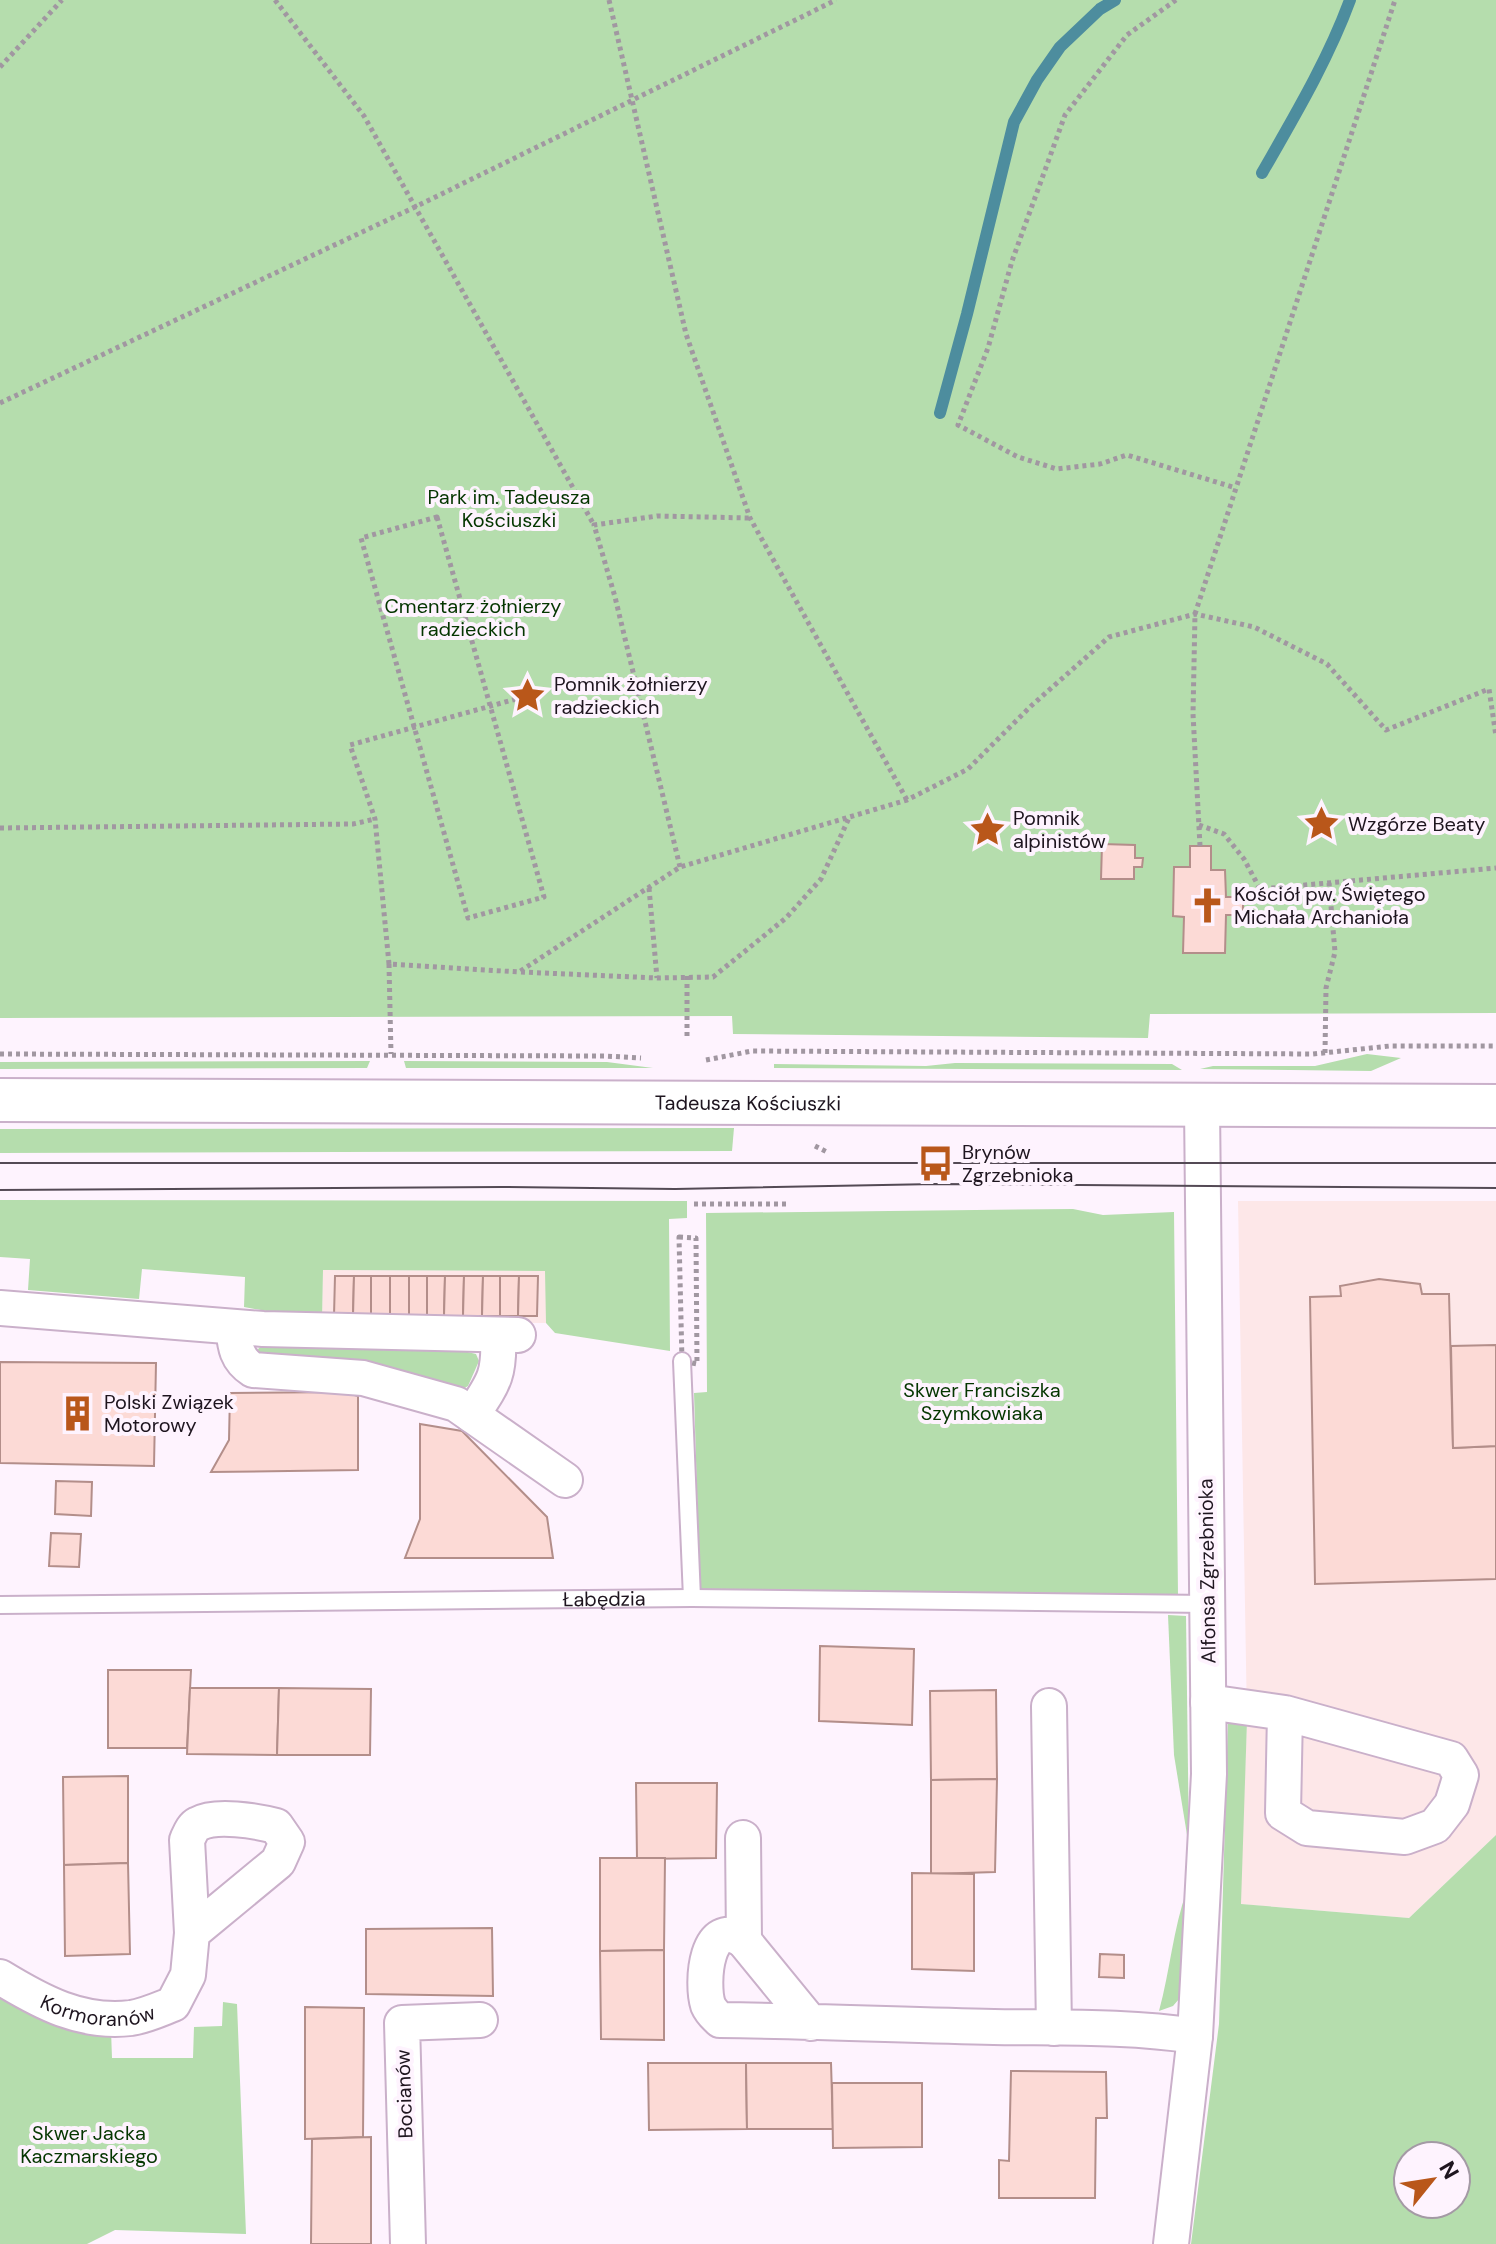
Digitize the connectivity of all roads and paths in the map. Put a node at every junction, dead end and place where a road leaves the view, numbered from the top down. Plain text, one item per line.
1 (62, 0) edge
2 (275, 0) edge
3 (609, 0) edge
4 (836, 0) edge
5 (1176, 0) edge
6 (1395, 0) edge
7 (0, 67) edge
8 (632, 99) junction
9 (415, 207) junction
10 (0, 403) edge
11 (1236, 488) junction
12 (750, 518) junction
13 (594, 525) junction
14 (1195, 614) junction
15 (516, 699) dead end
16 (490, 707) junction
17 (415, 728) junction
18 (1496, 736) edge
19 (907, 800) junction
20 (850, 817) junction
21 (375, 819) junction
22 (1199, 825) junction
23 (0, 828) edge
24 (1200, 846) dead end
25 (680, 867) junction
26 (1496, 868) edge
27 (1329, 883) junction
28 (649, 887) junction
29 (389, 964) junction
30 (519, 972) junction
31 (687, 976) junction
32 (657, 978) junction
33 (687, 1040) dead end
34 (1496, 1046) edge
35 (1325, 1053) junction
36 (0, 1054) edge
37 (391, 1054) junction
38 (649, 1059) dead end
39 (701, 1061) dead end
40 (0, 1100) edge
41 (1202, 1106) junction
42 (1496, 1106) edge
43 (694, 1204) dead end
44 (789, 1204) dead end
45 (0, 1308) edge
46 (233, 1327) junction
47 (689, 1362) junction
48 (472, 1415) junction
49 (565, 1480) dead end
50 (692, 1598) junction
51 (1208, 1604) junction
52 (0, 1605) edge
53 (1208, 1702) junction
54 (1049, 1706) dead end
55 (1285, 1713) junction
56 (743, 1838) dead end
57 (192, 1933) dead end
58 (744, 1941) junction
59 (0, 1977) edge
60 (480, 2020) dead end
61 (811, 2023) junction
62 (1054, 2028) junction
63 (1195, 2036) junction
64 (408, 2244) edge
65 (1171, 2244) edge

1 - 7 path
2 - 9 path
3 - 8 path
4 - 8 path
5 - 11 path
6 - 11 path
8 - 9 path
8 - 12 path
9 - 10 path
9 - 13 path
11 - 14 path
12 - 13 path
12 - 19 path
13 - 25 path
14 - 18 path
14 - 19 path
14 - 22 path
15 - 16 path
16 - 17 path
16 - 17 path
16 - 17 path
17 - 21 path
19 - 20 path
20 - 25 path
20 - 31 path
21 - 23 path
21 - 29 path
22 - 24 path
22 - 27 path
25 - 28 path
26 - 27 path
27 - 35 path
28 - 30 path
28 - 32 path
29 - 30 path
29 - 37 path
30 - 32 path
31 - 32 path
31 - 33 path
34 - 35 path
35 - 39 path
36 - 37 path
37 - 38 path
40 - 41 street, Tadeusza Kościuszki
41 - 42 street, Tadeusza Kościuszki
41 - 51 street, Alfonsa Zgrzebnioka
43 - 44 path
45 - 46 street
46 - 48 street
46 - 48 street
47 - 47 path
47 - 50 lane
48 - 49 street
50 - 51 lane, Łabędzia
50 - 52 lane, Łabędzia
51 - 53 street, Alfonsa Zgrzebnioka
53 - 55 street
53 - 63 street, Alfonsa Zgrzebnioka
54 - 62 street
55 - 55 street
56 - 58 street
57 - 59 street, Kormoranów
58 - 61 street
58 - 61 street
60 - 64 street, Bocianów
61 - 62 street
62 - 63 street
63 - 65 street, Alfonsa Zgrzebnioka

